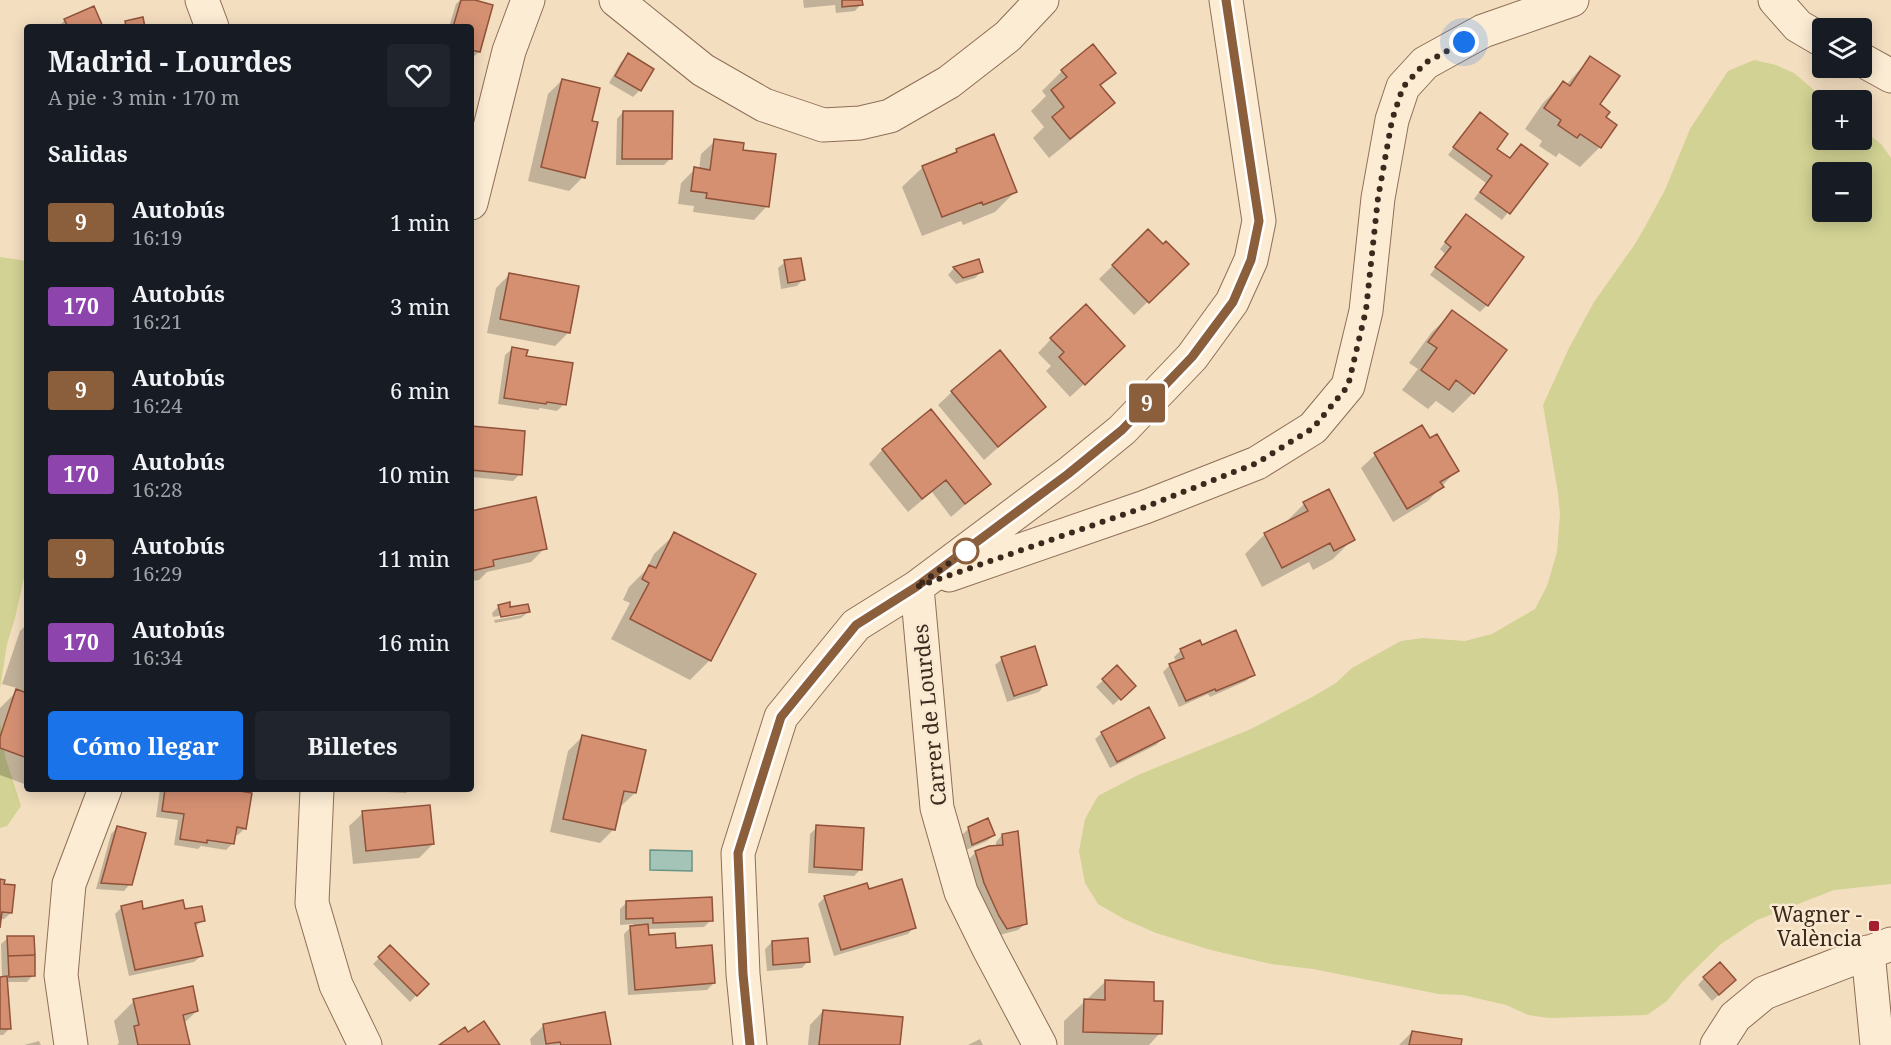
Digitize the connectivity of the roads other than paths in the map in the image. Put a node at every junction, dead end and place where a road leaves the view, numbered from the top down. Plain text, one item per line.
1 (202, 0) edge
2 (528, 0) edge
3 (616, 0) edge
4 (1042, 0) edge
5 (1226, 0) edge
6 (1572, 0) edge
7 (1775, 0) edge
8 (211, 24) edge
9 (1812, 34) edge
10 (1872, 66) edge
11 (1891, 76) edge
12 (474, 191) edge
13 (916, 587) junction
14 (104, 792) edge
15 (317, 792) edge
16 (1880, 948) edge
17 (71, 1045) edge
18 (365, 1045) edge
19 (750, 1045) edge
20 (1040, 1045) edge
21 (1717, 1045) edge
22 (1877, 1045) edge

1 - 8 street
2 - 12 street
3 - 4 street
5 - 13 street
6 - 13 street
7 - 9 street
10 - 11 street
13 - 19 street
13 - 20 street, Carrer de Lourdes
14 - 17 street
15 - 18 street
16 - 21 street
16 - 22 street

